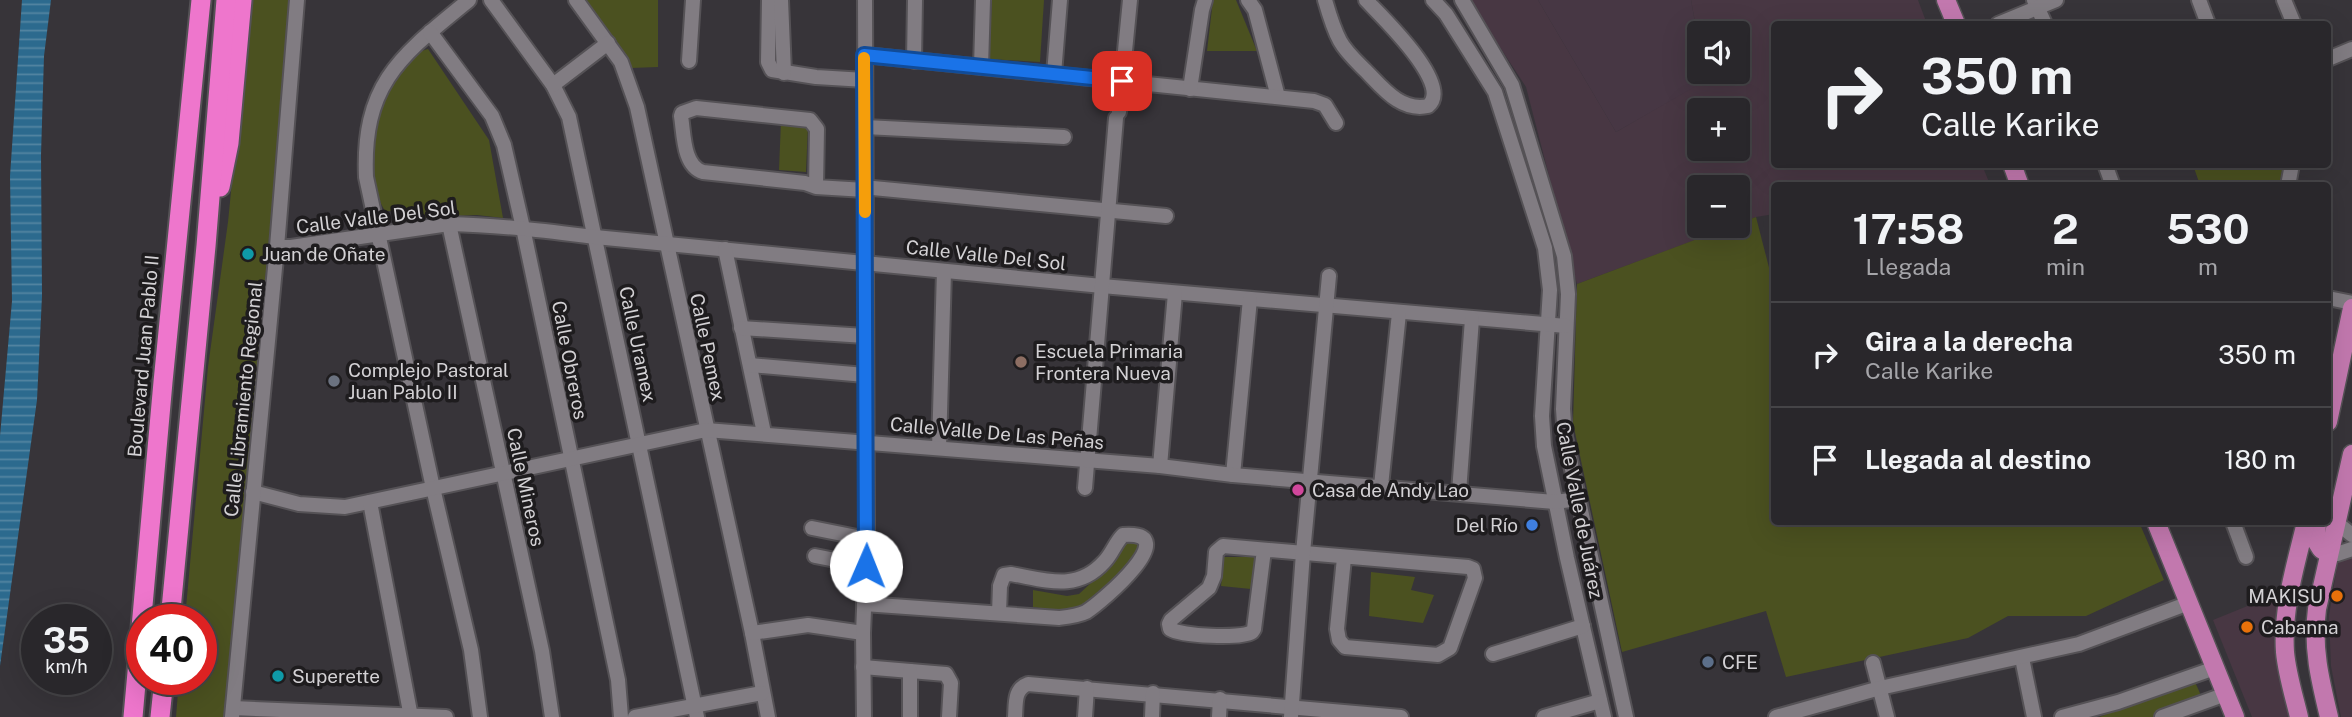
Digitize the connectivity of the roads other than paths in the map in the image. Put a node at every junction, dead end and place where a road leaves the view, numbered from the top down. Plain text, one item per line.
1 (201, 0) edge
2 (209, 0) edge
3 (226, 0) edge
4 (242, 0) edge
5 (297, 0) edge
6 (469, 0) edge
7 (491, 0) edge
8 (576, 0) edge
9 (692, 0) edge
10 (769, 0) edge
11 (781, 0) edge
12 (865, 0) edge
13 (915, 0) edge
14 (983, 0) edge
15 (1060, 0) edge
16 (1130, 0) edge
17 (1205, 0) edge
18 (1248, 0) edge
19 (1325, 0) edge
20 (1366, 0) edge
21 (1433, 0) edge
22 (1946, 0) edge
23 (2056, 0) edge
24 (2199, 0) edge
25 (2284, 0) edge
26 (1463, 1) edge
27 (2036, 4) edge
28 (1446, 14) junction
29 (1955, 21) edge
30 (2004, 21) edge
31 (2044, 21) edge
32 (2206, 21) edge
33 (2293, 21) edge
34 (198, 29) junction
35 (430, 32) junction
36 (608, 43) junction
37 (2352, 49) edge
38 (864, 55) junction
39 (2331, 58) edge
40 (689, 61) dead end
41 (915, 61) junction
42 (981, 67) junction
43 (784, 73) junction
44 (1054, 74) junction
45 (864, 80) junction
46 (1122, 81) junction
47 (554, 85) junction
48 (1190, 89) junction
49 (1278, 97) junction
50 (1336, 123) dead end
51 (865, 127) junction
52 (1064, 137) dead end
53 (812, 183) junction
54 (868, 187) junction
55 (1108, 211) junction
56 (1166, 216) dead end
57 (449, 224) junction
58 (523, 228) junction
59 (380, 234) junction
60 (595, 237) junction
61 (666, 243) junction
62 (206, 246) junction
63 (277, 247) junction
64 (725, 249) junction
65 (865, 262) junction
66 (1566, 265) junction
67 (1549, 268) junction
68 (944, 271) junction
69 (1329, 276) dead end
70 (1102, 286) junction
71 (1175, 293) junction
72 (1250, 299) junction
73 (2331, 299) edge
74 (2352, 305) edge
75 (1326, 307) junction
76 (1399, 313) junction
77 (1472, 318) junction
78 (1547, 324) junction
79 (1566, 326) junction
80 (741, 328) junction
81 (865, 336) junction
82 (750, 365) junction
83 (865, 376) junction
84 (2331, 407) edge
85 (706, 430) junction
86 (764, 433) junction
87 (866, 442) junction
88 (639, 444) junction
89 (939, 448) junction
90 (2352, 454) edge
91 (570, 458) junction
92 (1088, 460) junction
93 (1160, 466) junction
94 (503, 473) junction
95 (1233, 475) junction
96 (1309, 480) junction
97 (1381, 486) junction
98 (433, 488) junction
99 (1085, 488) dead end
100 (253, 492) junction
101 (1459, 492) junction
102 (1578, 499) junction
103 (370, 502) junction
104 (1555, 502) junction
105 (2337, 523) junction
106 (2157, 525) edge
107 (2235, 525) edge
108 (2305, 525) edge
109 (2318, 525) edge
110 (812, 527) dead end
111 (2352, 535) edge
112 (867, 539) junction
113 (1264, 550) junction
114 (2352, 550) edge
115 (1303, 552) junction
116 (2329, 554) junction
117 (815, 556) dead end
118 (2246, 557) dead end
119 (1344, 558) junction
120 (866, 566) junction
121 (2189, 603) junction
122 (172, 604) edge
123 (864, 604) junction
124 (999, 613) junction
125 (1583, 626) junction
126 (752, 633) junction
127 (863, 633) junction
128 (1493, 654) dead end
129 (2022, 658) junction
130 (1613, 661) junction
131 (1873, 663) dead end
132 (1592, 665) junction
133 (863, 667) junction
134 (2215, 667) junction
135 (911, 671) junction
136 (1087, 688) junction
137 (1880, 688) junction
138 (762, 694) junction
139 (1153, 694) junction
140 (2226, 694) junction
141 (162, 695) edge
142 (1220, 699) junction
143 (1600, 701) junction
144 (696, 712) edge
145 (1291, 712) edge
146 (232, 713) edge
147 (1361, 715) edge
148 (343, 716) edge
149 (133, 717) edge
150 (160, 717) edge
151 (411, 717) edge
152 (446, 717) edge
153 (480, 717) edge
154 (552, 717) edge
155 (621, 717) edge
156 (635, 717) edge
157 (768, 717) edge
158 (864, 717) edge
159 (910, 717) edge
160 (949, 717) edge
161 (1015, 717) edge
162 (1085, 717) edge
163 (1152, 717) edge
164 (1219, 717) edge
165 (1401, 717) edge
166 (1544, 717) edge
167 (1604, 717) edge
168 (1626, 717) edge
169 (1776, 717) edge
170 (1887, 717) edge
171 (2034, 717) edge
172 (2062, 717) edge
173 (2162, 717) edge
174 (2235, 717) edge
175 (2299, 717) edge
176 (2329, 717) edge

1 - 34 highway, Boulevard Juan Pablo II
2 - 34 highway
3 - 62 highway
4 - 62 highway
5 - 63 street, Calle Libramiento Regional
6 - 35 street
7 - 47 street, Calle Uramex
8 - 36 street, Calle Pemex
9 - 40 street
10 - 43 street
11 - 43 street
12 - 38 street
13 - 41 street
14 - 42 street
15 - 44 street
16 - 46 street
17 - 48 street
18 - 49 street
19 - 20 street
21 - 28 street, Calle Valle de Juárez
22 - 29 main road
23 - 27 street
24 - 32 street
25 - 33 street
26 - 28 street
26 - 66 street, Calle Valle de Juárez
27 - 30 street
27 - 31 street
28 - 67 street, Calle Valle de Juárez
34 - 149 highway, Boulevard Juan Pablo II
35 - 58 street, Calle Obreros
35 - 59 street
36 - 47 street
36 - 61 street, Calle Pemex
37 - 39 street
38 - 41 street
38 - 45 street
41 - 42 street
42 - 44 street
43 - 45 street
44 - 46 street
45 - 51 street
46 - 48 street
46 - 55 street
47 - 60 street, Calle Uramex
48 - 49 street
49 - 50 street
51 - 52 street
51 - 54 street
53 - 53 street
53 - 54 street
54 - 55 street
54 - 65 street
55 - 56 street
55 - 70 street
57 - 58 street, Calle Valle Del Sol
57 - 59 street, Calle Valle Del Sol
57 - 94 street, Calle Mineros
58 - 60 street, Calle Valle Del Sol
58 - 91 street, Calle Obreros
59 - 63 street, Calle Valle Del Sol
59 - 98 street
60 - 61 street, Calle Valle Del Sol
60 - 88 street, Calle Uramex
61 - 64 street, Calle Valle Del Sol
61 - 85 street, Calle Pemex
62 - 122 highway
63 - 100 street, Calle Libramiento Regional
64 - 65 street, Calle Valle Del Sol
64 - 80 street
65 - 68 street, Calle Valle Del Sol
65 - 81 street
66 - 67 street
66 - 79 street, Calle Valle de Juárez
67 - 78 street, Calle Valle de Juárez
68 - 70 street, Calle Valle Del Sol
68 - 89 street
69 - 75 street
70 - 71 street, Calle Valle Del Sol
70 - 92 street
71 - 72 street, Calle Valle Del Sol
71 - 93 street
72 - 75 street, Calle Valle Del Sol
72 - 95 street
73 - 74 street
74 - 84 main road
75 - 76 street, Calle Valle Del Sol
75 - 96 street
76 - 77 street, Calle Valle Del Sol
76 - 97 street
77 - 78 street, Calle Valle Del Sol
77 - 101 street
78 - 79 street, Calle Valle Del Sol
78 - 104 street, Calle Valle de Juárez
79 - 102 street, Calle Valle de Juárez
80 - 81 street
80 - 82 street
81 - 83 street
82 - 83 street
82 - 86 street
83 - 87 street
85 - 86 street, Calle Valle De Las Peñas
85 - 88 street, Calle Valle De Las Peñas
85 - 126 street, Calle Pemex
86 - 87 street, Calle Valle De Las Peñas
87 - 89 street, Calle Valle De Las Peñas
87 - 112 street
88 - 91 street, Calle Valle De Las Peñas
88 - 144 street, Calle Uramex
89 - 92 street, Calle Valle De Las Peñas
90 - 105 main road
91 - 94 street, Calle Valle De Las Peñas
91 - 155 street, Calle Obreros
92 - 93 street, Calle Valle De Las Peñas
92 - 99 street
93 - 95 street, Calle Valle De Las Peñas
94 - 98 street, Calle Valle De Las Peñas
94 - 154 street, Calle Mineros
95 - 96 street, Calle Valle De Las Peñas
96 - 97 street, Calle Valle De Las Peñas
96 - 115 street
97 - 101 street, Calle Valle De Las Peñas
98 - 103 street, Calle Valle De Las Peñas
98 - 153 street
100 - 103 street, Calle Valle De Las Peñas
100 - 146 street, Calle Libramiento Regional
101 - 104 street, Calle Valle De Las Peñas
102 - 104 street, Calle Valle De Las Peñas
102 - 130 street, Calle Valle de Juárez
103 - 151 street
104 - 125 street, Calle Valle de Juárez
105 - 111 street
105 - 116 main road
106 - 121 main road
107 - 118 street
108 - 175 main road
109 - 116 main road
110 - 112 street
112 - 120 street
113 - 113 street
113 - 115 street
114 - 116 street
115 - 119 street
115 - 145 street
116 - 176 main road
117 - 120 street
119 - 119 street
120 - 123 street
121 - 129 street
121 - 134 main road
123 - 124 street
123 - 127 street
124 - 124 street
125 - 128 street
125 - 132 street, Calle Valle de Juárez
126 - 127 street
126 - 138 street, Calle Pemex
127 - 133 street
129 - 137 street
129 - 171 street
130 - 132 street
130 - 168 street, Calle Valle de Juárez
131 - 137 street
132 - 143 street, Calle Valle de Juárez
133 - 135 street
133 - 158 street
134 - 140 main road
134 - 172 street
135 - 159 street
135 - 160 street
136 - 139 street
136 - 161 street
136 - 162 street
137 - 169 street
137 - 170 street
138 - 144 street
138 - 157 street, Calle Pemex
139 - 142 street
139 - 163 street
140 - 173 street
140 - 174 main road
141 - 150 highway
142 - 145 street
142 - 164 street
143 - 166 street
143 - 167 street, Calle Valle de Juárez
144 - 156 street
145 - 147 street
146 - 148 street
147 - 165 street
148 - 151 street
151 - 152 street

